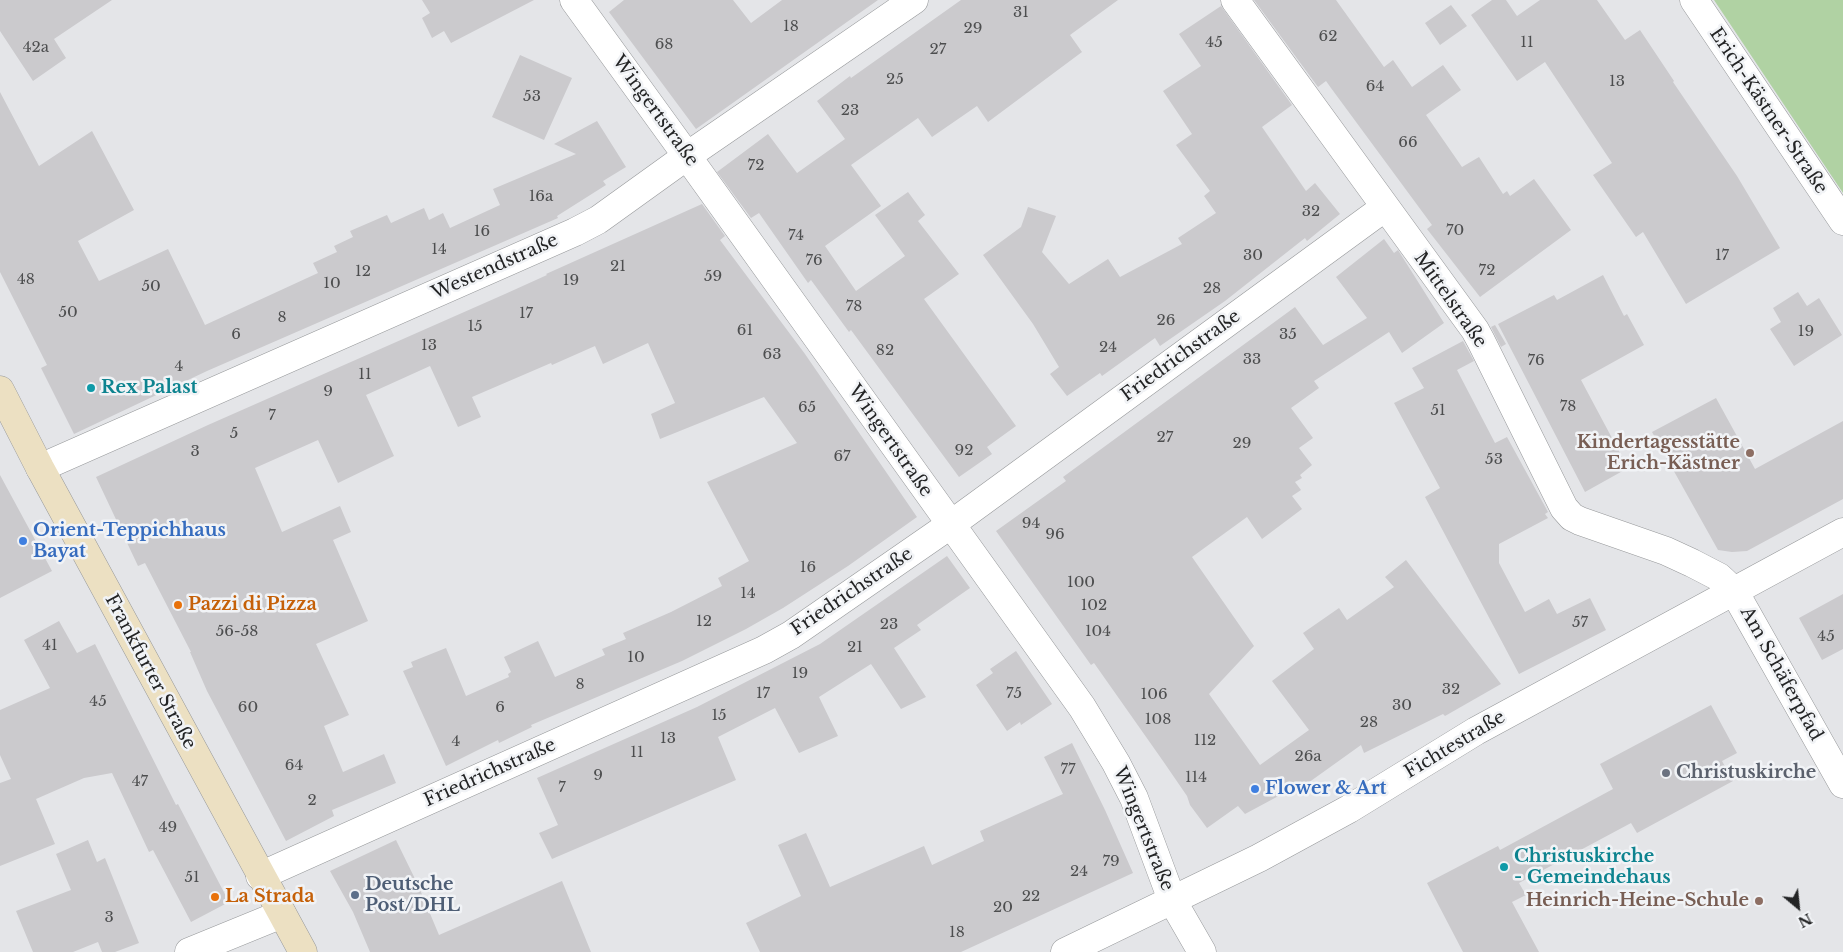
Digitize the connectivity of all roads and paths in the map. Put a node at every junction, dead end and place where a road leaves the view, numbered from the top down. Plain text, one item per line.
1 (574, 0) edge
2 (914, 0) edge
3 (1235, 0) edge
4 (1694, 0) edge
5 (688, 156) junction
6 (1384, 208) junction
7 (1843, 221) edge
8 (0, 390) edge
9 (40, 468) junction
10 (950, 525) junction
11 (1843, 532) edge
12 (1734, 591) junction
13 (1843, 784) edge
14 (260, 876) junction
15 (1172, 900) junction
16 (282, 914) junction
17 (189, 952) edge
18 (303, 952) edge
19 (1065, 952) edge
20 (1202, 952) edge

1 - 5 street, Wingertstraße
2 - 5 street, Westendstraße
3 - 6 street, Mittelstraße
4 - 7 street, Erich-Kästner-Straße
5 - 9 street, Westendstraße
5 - 10 street, Wingertstraße
6 - 10 street, Friedrichstraße
6 - 12 street, Mittelstraße
8 - 9 street, Frankfurter Straße
9 - 14 street, Frankfurter Straße
10 - 14 street, Friedrichstraße
10 - 15 street, Wingertstraße
11 - 12 street, Fichtestraße
12 - 13 street, Am Schäferpfad
12 - 15 street, Fichtestraße
14 - 16 street, Frankfurter Straße
15 - 19 street, Fichtestraße
15 - 20 street, Wingertstraße
16 - 17 street
16 - 18 street, Frankfurter Straße

